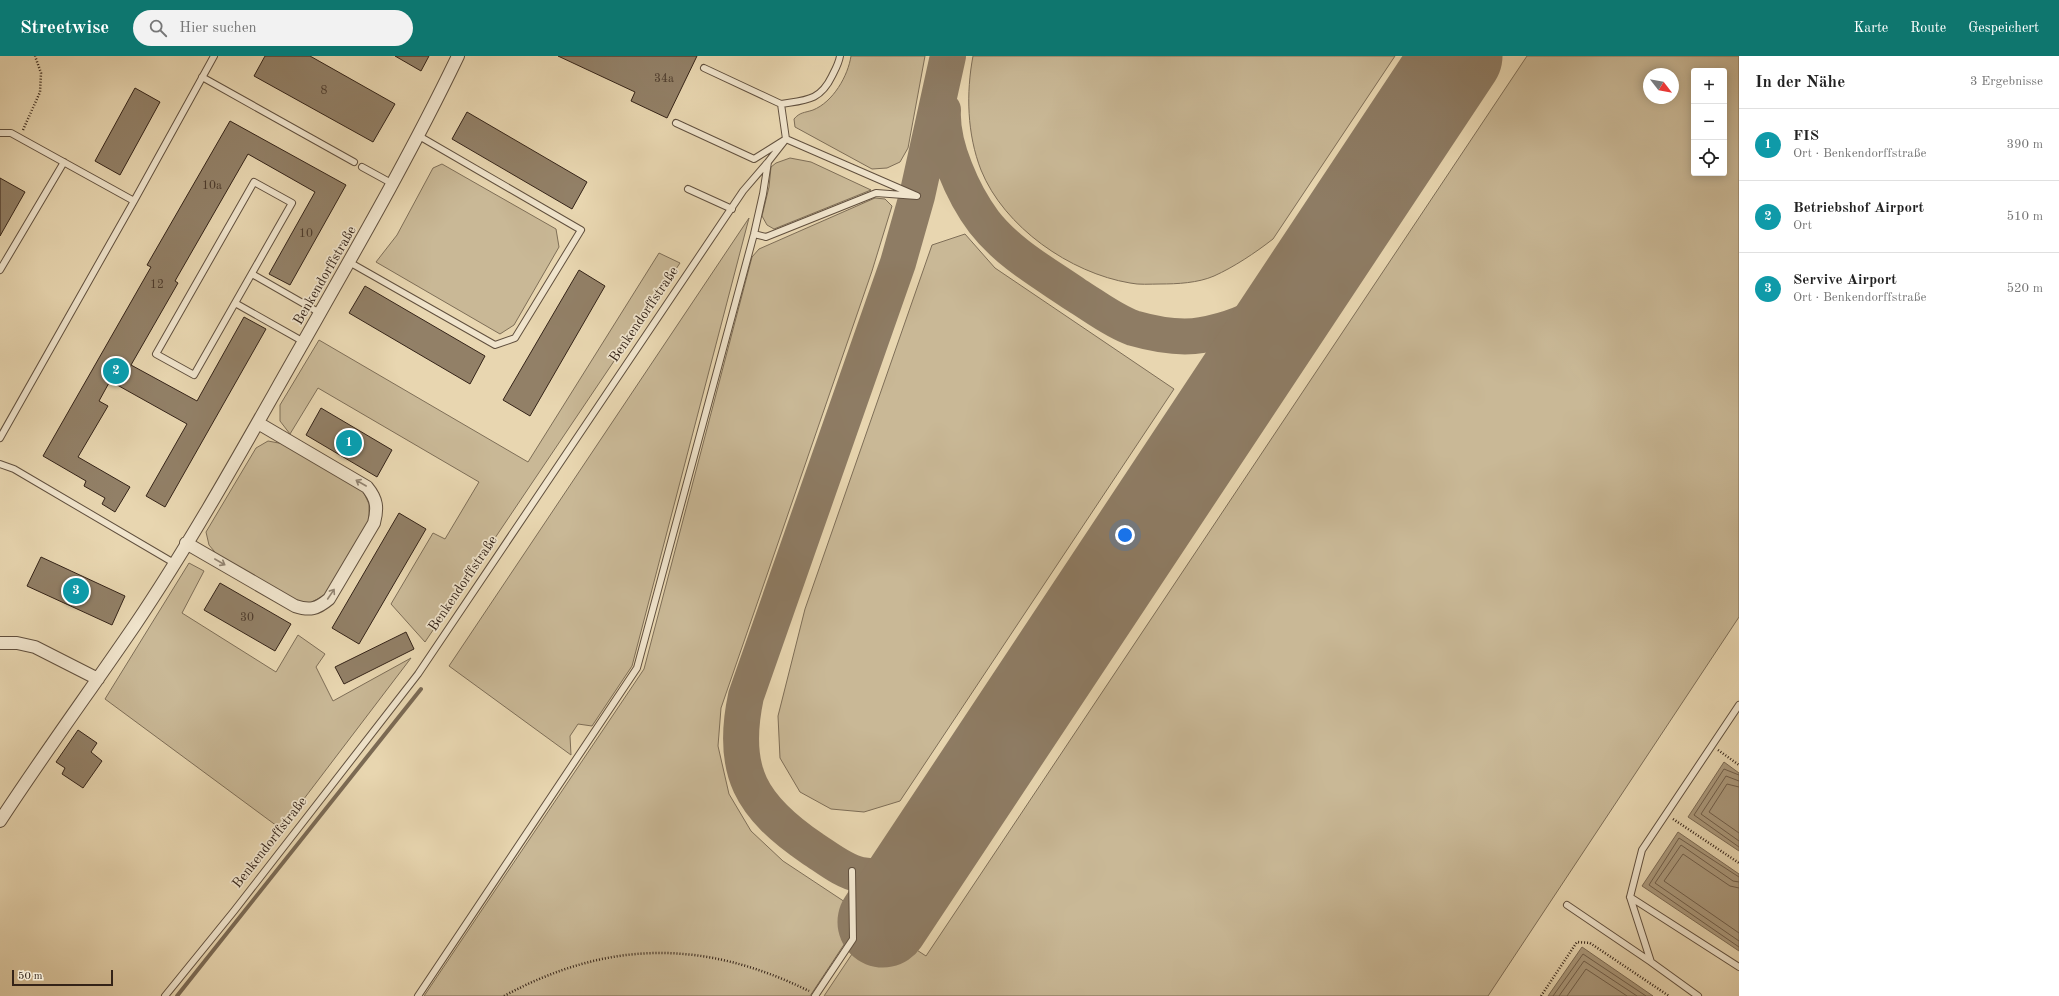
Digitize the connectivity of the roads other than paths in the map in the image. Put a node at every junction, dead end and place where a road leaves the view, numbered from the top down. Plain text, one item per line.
1 (214, 56) edge
2 (458, 56) edge
3 (840, 56) edge
4 (704, 68) dead end
5 (202, 77) junction
6 (781, 104) junction
7 (676, 123) dead end
8 (0, 133) edge
9 (419, 136) junction
10 (786, 139) junction
11 (64, 162) junction
12 (354, 162) dead end
13 (768, 162) junction
14 (362, 167) dead end
15 (393, 184) junction
16 (688, 189) dead end
17 (134, 201) junction
18 (732, 209) junction
19 (754, 234) junction
20 (349, 262) junction
21 (0, 270) edge
22 (252, 274) junction
23 (235, 303) junction
24 (320, 313) junction
25 (304, 342) junction
26 (258, 423) junction
27 (0, 438) edge
28 (0, 464) edge
29 (186, 542) junction
30 (174, 563) junction
31 (0, 643) edge
32 (98, 679) junction
33 (1739, 705) edge
34 (0, 821) edge
35 (852, 871) dead end
36 (1630, 897) junction
37 (1567, 905) dead end
38 (1651, 962) junction
39 (1739, 967) edge
40 (816, 995) edge
41 (165, 996) edge
42 (418, 996) edge
43 (1698, 996) edge

1 - 5 lane
2 - 9 street, Benkendorffstraße
3 - 6 lane
4 - 6 lane
5 - 12 lane
5 - 17 lane
6 - 10 lane
7 - 10 lane
8 - 11 lane
9 - 15 street, Benkendorffstraße
9 - 20 lane
10 - 13 lane, Benkendorffstraße
10 - 19 lane
11 - 17 lane
11 - 21 lane
13 - 18 lane, Benkendorffstraße
13 - 19 lane
14 - 15 lane
15 - 20 street, Benkendorffstraße
16 - 18 lane
17 - 27 lane
18 - 41 lane, Benkendorffstraße
19 - 42 lane
20 - 24 street, Benkendorffstraße
22 - 23 lane
22 - 23 lane
22 - 24 lane
23 - 25 lane
24 - 25 street, Benkendorffstraße
25 - 26 street, Benkendorffstraße
26 - 29 street, Benkendorffstraße
29 -> 26 street
28 - 30 lane
29 - 30 street, Benkendorffstraße
30 - 32 street, Benkendorffstraße
31 - 32 street
32 - 34 street, Benkendorffstraße
33 - 36 lane
35 - 40 lane
36 - 38 lane
36 - 39 lane
37 - 38 lane
38 - 43 lane

